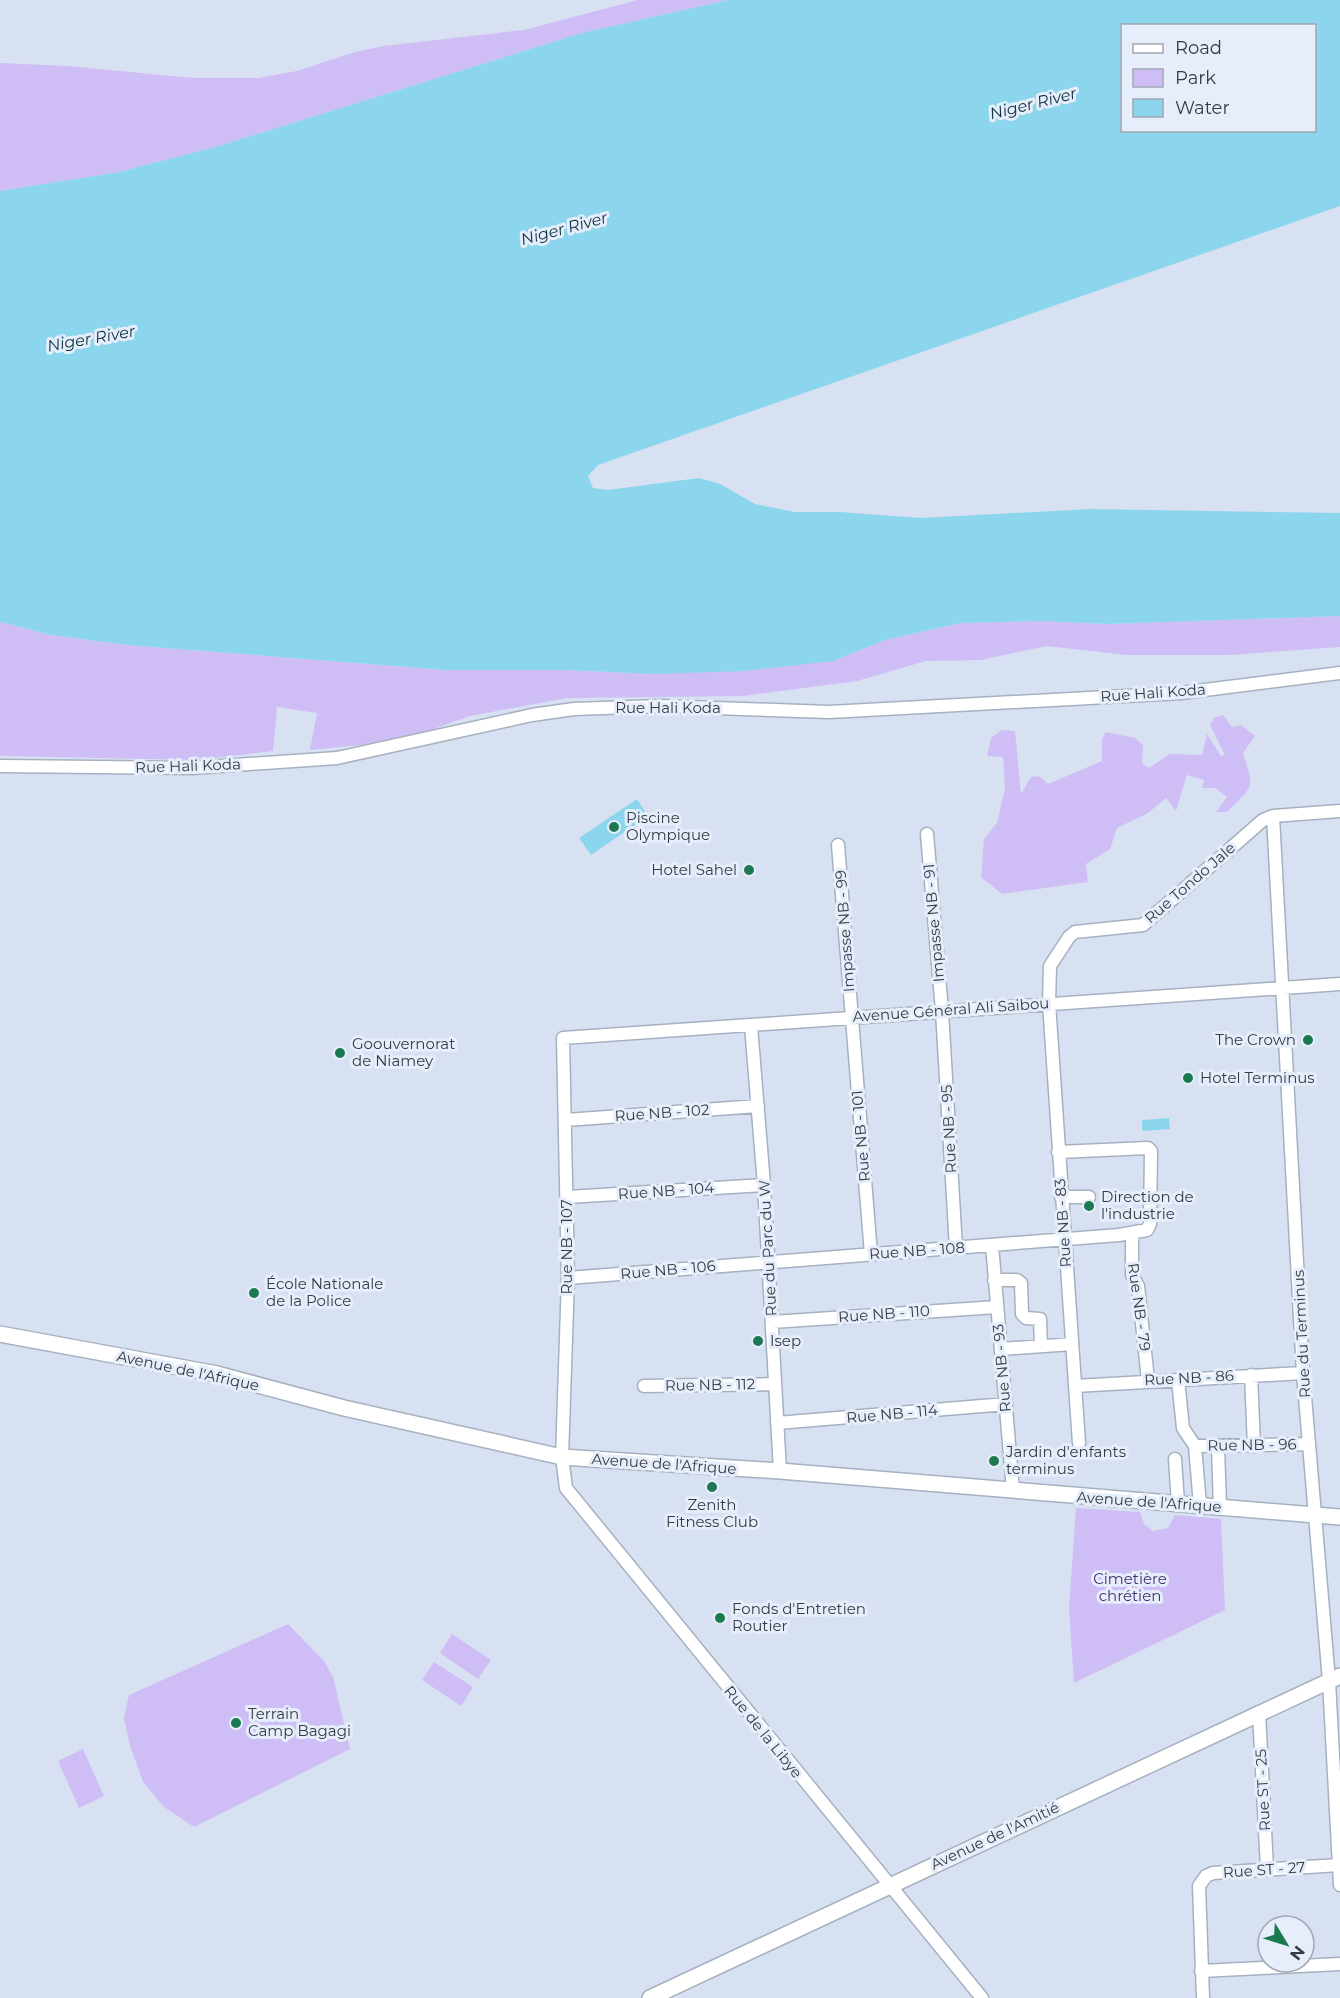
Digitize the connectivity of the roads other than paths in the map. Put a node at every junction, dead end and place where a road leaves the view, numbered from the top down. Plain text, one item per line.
1 (1340, 673) edge
2 (0, 766) edge
3 (1340, 811) edge
4 (1273, 816) junction
5 (927, 834) dead end
6 (838, 845) dead end
7 (1340, 984) edge
8 (1283, 988) junction
9 (1049, 1003) junction
10 (942, 1011) junction
11 (852, 1017) junction
12 (751, 1026) junction
13 (562, 1038) joint
14 (758, 1106) junction
15 (566, 1120) junction
16 (1058, 1152) junction
17 (764, 1185) junction
18 (568, 1197) junction
19 (1061, 1197) junction
20 (1089, 1197) dead end
21 (1132, 1234) junction
22 (1064, 1239) junction
23 (992, 1245) junction
24 (956, 1248) junction
25 (871, 1254) junction
26 (769, 1262) junction
27 (568, 1278) junction
28 (994, 1280) junction
29 (997, 1306) junction
30 (772, 1322) junction
31 (0, 1334) edge
32 (1072, 1344) junction
33 (1041, 1346) junction
34 (1000, 1349) junction
35 (1303, 1373) junction
36 (1251, 1375) junction
37 (1148, 1380) junction
38 (1178, 1380) junction
39 (775, 1384) junction
40 (644, 1386) dead end
41 (1075, 1386) junction
42 (1006, 1404) junction
43 (777, 1423) junction
44 (1079, 1443) dead end
45 (1308, 1444) junction
46 (1196, 1446) junction
47 (1254, 1446) junction
48 (1218, 1447) junction
49 (562, 1457) junction
50 (1175, 1459) dead end
51 (780, 1471) junction
52 (1013, 1490) junction
53 (1178, 1503) junction
54 (1200, 1505) junction
55 (1220, 1507) junction
56 (1315, 1515) junction
57 (1340, 1517) edge
58 (1335, 1678) edge
59 (1259, 1712) junction
60 (1339, 1865) edge
61 (1267, 1869) junction
62 (892, 1885) junction
63 (1340, 1886) edge
64 (1340, 1964) edge
65 (1201, 1971) junction
66 (650, 1998) edge
67 (982, 1998) edge
68 (1203, 1998) edge

1 - 2 street, Rue Hali Koda
3 - 4 street, Rue Tondo Jale
4 - 8 street, Rue du Terminus
4 - 9 street, Rue Tondo Jale
5 - 10 street, Impasse NB - 91
6 - 11 street, Impasse NB - 99
7 - 8 street, Avenue Général Ali Saibou
8 - 9 street, Avenue Général Ali Saibou
8 - 35 street, Rue du Terminus
9 - 10 street, Avenue Général Ali Saibou
9 - 16 street, Rue NB - 83
10 - 11 street, Avenue Général Ali Saibou
10 - 24 street, Rue NB - 95
11 - 12 street, Avenue Général Ali Saibou
11 - 25 street, Rue NB - 101
12 - 13 street, Avenue Général Ali Saibou
12 - 14 street, Rue du Parc du W
13 - 15 street, Rue NB - 107
14 - 15 street, Rue NB - 102
14 - 17 street, Rue du Parc du W
15 - 18 street, Rue NB - 107
16 - 19 street, Rue NB - 83
16 - 21 street, Rue NB - 108
17 - 18 street, Rue NB - 104
17 - 26 street, Rue du Parc du W
18 - 27 street, Rue NB - 107
19 - 20 street
19 - 22 street, Rue NB - 83
21 - 22 street, Rue NB - 108
21 - 37 street, Rue NB - 79
22 - 23 street, Rue NB - 108
22 - 32 street, Rue NB - 83
23 - 24 street, Rue NB - 108
23 - 28 street, Rue NB - 93
24 - 25 street, Rue NB - 108
25 - 26 street, Rue NB - 108
26 - 27 street, Rue NB - 106
26 - 30 street, Rue du Parc du W
27 - 49 street, Rue NB - 107
28 - 29 street, Rue NB - 93
28 - 33 street
29 - 30 street, Rue NB - 110
29 - 34 street, Rue NB - 93
30 - 39 street, Rue du Parc du W
31 - 49 main road, Avenue de l'Afrique
32 - 33 street
32 - 41 street, Rue NB - 83
33 - 34 street
34 - 42 street, Rue NB - 93
35 - 36 street, Rue NB - 86
35 - 45 street, Rue du Terminus
36 - 38 street, Rue NB - 86
36 - 47 street
37 - 38 street, Rue NB - 86
37 - 41 street, Rue NB - 86
38 - 46 street
39 - 40 street, Rue NB - 112
39 - 43 street, Rue du Parc du W
41 - 44 street, Rue NB - 83
42 - 43 street, Rue NB - 114
42 - 52 street, Rue NB - 93
43 - 51 street, Rue du Parc du W
45 - 47 street, Rue NB - 96
45 - 56 street, Rue du Terminus
46 - 48 street, Rue NB - 96
46 - 54 street
47 - 48 street, Rue NB - 96
48 - 55 street
49 - 51 main road, Avenue de l'Afrique
49 - 62 street, Rue de la Libye
50 - 53 street
51 - 52 main road, Avenue de l'Afrique
52 - 53 main road, Avenue de l'Afrique
53 - 54 main road, Avenue de l'Afrique
54 - 55 main road, Avenue de l'Afrique
55 - 56 main road, Avenue de l'Afrique
56 - 57 main road, Avenue de l'Afrique
56 - 58 street, Rue du Terminus
58 - 59 main road, Avenue de l'Amitié
58 - 60 street, Rue du Terminus
59 - 61 street, Rue ST - 25
59 - 62 main road, Avenue de l'Amitié
60 - 61 street, Rue ST - 27
60 - 63 street, Rue du Terminus
61 - 65 street, Rue ST - 27
62 - 66 main road, Avenue de l'Amitié
62 - 67 street, Rue de la Libye
64 - 65 street
65 - 68 street, Rue ST - 27

